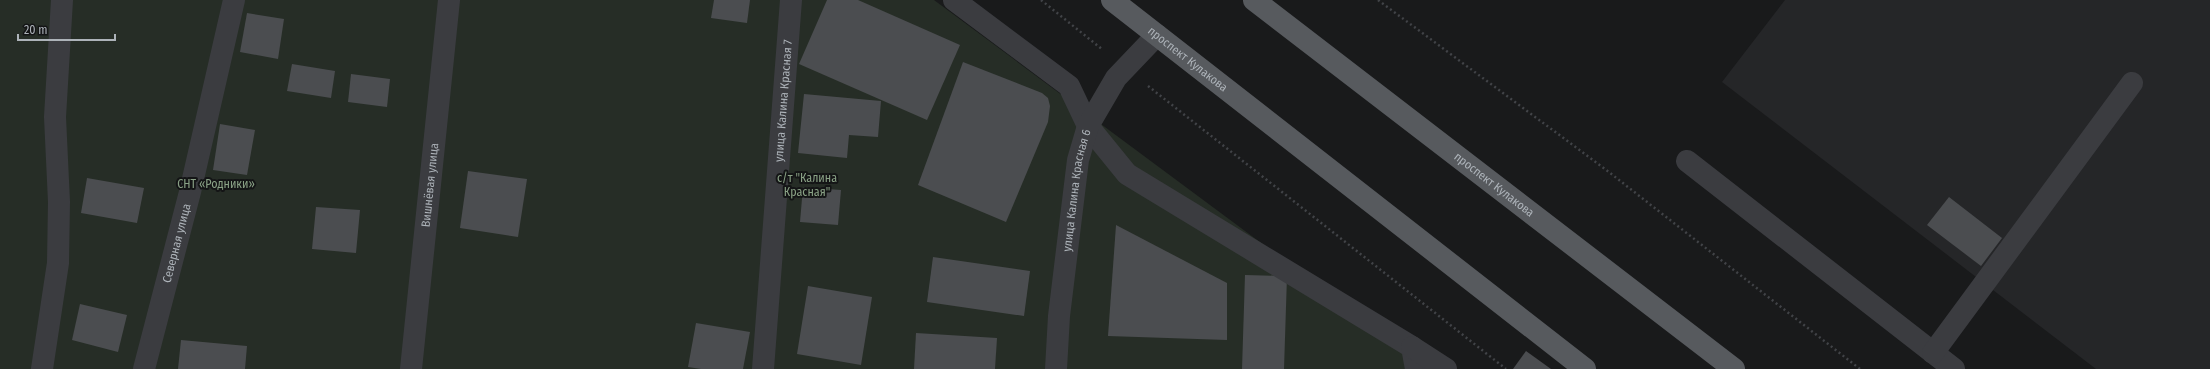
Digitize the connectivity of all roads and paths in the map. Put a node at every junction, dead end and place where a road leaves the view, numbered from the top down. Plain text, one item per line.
1 (62, 0) edge
2 (234, 0) edge
3 (449, 0) edge
4 (791, 0) edge
5 (954, 0) edge
6 (1041, 0) edge
7 (1112, 0) edge
8 (1254, 0) edge
9 (1378, 0) edge
10 (1157, 35) junction
11 (1125, 68) junction
12 (2132, 83) dead end
13 (1088, 126) junction
14 (1687, 161) dead end
15 (1412, 347) junction
16 (1933, 353) junction
17 (42, 369) edge
18 (144, 369) edge
19 (411, 369) edge
20 (763, 369) edge
21 (1056, 369) edge
22 (1416, 369) edge
23 (1446, 369) edge
24 (1506, 369) edge
25 (1585, 369) edge
26 (1734, 369) edge
27 (1860, 369) edge
28 (1954, 369) edge

1 - 17 street
2 - 18 street, Северная улица
3 - 19 street, Вишнёвая улица
4 - 20 street, улица Калина Красная 7
5 - 13 street
6 - 11 path
7 - 10 main road, проспект Кулакова
8 - 26 main road, проспект Кулакова
9 - 27 path
10 - 11 street, улица Калина Красная 6
10 - 25 main road, проспект Кулакова
11 - 13 street, улица Калина Красная 6
11 - 24 path
12 - 16 street
13 - 15 street
13 - 21 street, улица Калина Красная 6
14 - 16 street
15 - 22 street
15 - 23 street
16 - 28 street

